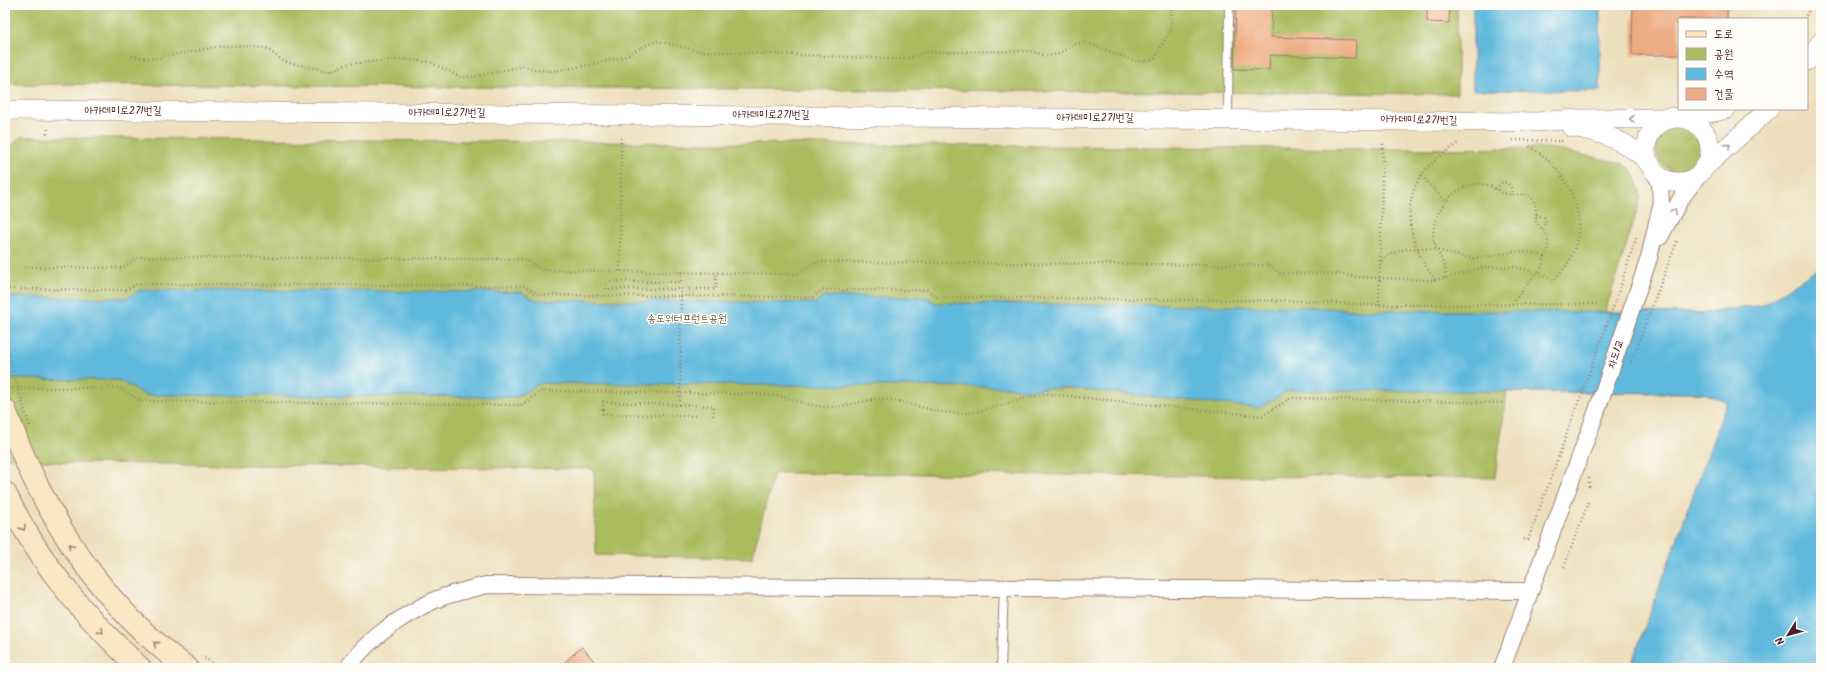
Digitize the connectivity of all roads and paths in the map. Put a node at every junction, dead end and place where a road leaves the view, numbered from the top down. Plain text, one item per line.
1 (1172, 5) edge
2 (1229, 5) edge
3 (1812, 5) edge
4 (1805, 18) edge
5 (1821, 42) edge
6 (132, 56) dead end
7 (1808, 60) edge
8 (5, 110) edge
9 (1722, 110) edge
10 (1768, 110) edge
11 (1228, 118) junction
12 (1672, 118) junction
13 (1538, 122) junction
14 (48, 127) dead end
15 (47, 134) dead end
16 (621, 137) dead end
17 (1383, 142) dead end
18 (1458, 143) dead end
19 (1527, 145) dead end
20 (1653, 168) junction
21 (1700, 173) junction
22 (1422, 176) junction
23 (1496, 189) junction
24 (1512, 194) junction
25 (1445, 202) junction
26 (1536, 215) junction
27 (1639, 228) dead end
28 (1542, 229) junction
29 (1679, 236) dead end
30 (1417, 248) junction
31 (1437, 250) junction
32 (1545, 257) junction
33 (1649, 258) junction
34 (1381, 261) junction
35 (24, 267) dead end
36 (620, 271) junction
37 (682, 272) junction
38 (716, 272) junction
39 (1537, 273) junction
40 (1380, 278) junction
41 (1445, 279) junction
42 (1435, 280) junction
43 (5, 289) edge
44 (681, 289) junction
45 (1512, 304) junction
46 (1597, 304) dead end
47 (1379, 305) junction
48 (5, 332) edge
49 (1629, 368) dead end
50 (5, 388) edge
51 (1505, 402) dead end
52 (680, 405) junction
53 (695, 416) dead end
54 (713, 417) dead end
55 (15, 421) edge
56 (33, 434) dead end
57 (5, 493) edge
58 (1589, 500) dead end
59 (1524, 539) dead end
60 (1564, 567) dead end
61 (1004, 588) junction
62 (1530, 591) junction
63 (191, 660) edge
64 (140, 668) edge
65 (220, 668) edge
66 (348, 668) edge
67 (1001, 668) edge
68 (1502, 668) edge

1 - 6 path
2 - 11 lane
3 - 4 path
5 - 7 street
8 - 11 street, 아카데미로271번길
9 - 12 street
21 -> 10 street
11 - 13 street, 아카데미로271번길
12 -> 13 street
12 - 20 street
12 - 21 street
13 - 20 street
14 - 15 path
16 - 36 path
17 - 34 path
18 - 22 path
19 - 39 path
20 - 21 street
20 - 33 street
33 -> 21 street
22 - 25 path
22 - 30 path
23 - 24 path
23 - 24 path
23 - 25 path
24 - 26 path
25 - 31 path
26 - 28 path
26 - 28 path
27 - 59 path
28 - 32 path
29 - 49 path
30 - 31 path
30 - 34 path
30 - 42 path
31 - 32 path
31 - 41 path
32 - 39 path
33 - 62 street, 차도1교
34 - 40 path
35 - 36 path
36 - 37 path
37 - 38 path
37 - 44 path
38 - 40 path
38 - 44 path
39 - 41 path
39 - 45 path
40 - 42 path
40 - 47 path
41 - 42 path
43 - 47 path
44 - 52 path, bridge
45 - 46 path
45 - 47 path
48 - 55 path, bridge
50 - 51 path
52 - 53 path
52 - 54 path
55 - 56 path
63 -> 55 main road
57 -> 64 main road
58 - 60 path
61 - 62 street
61 - 66 street
61 - 67 lane
62 - 68 street, 차도1교
63 - 65 path

